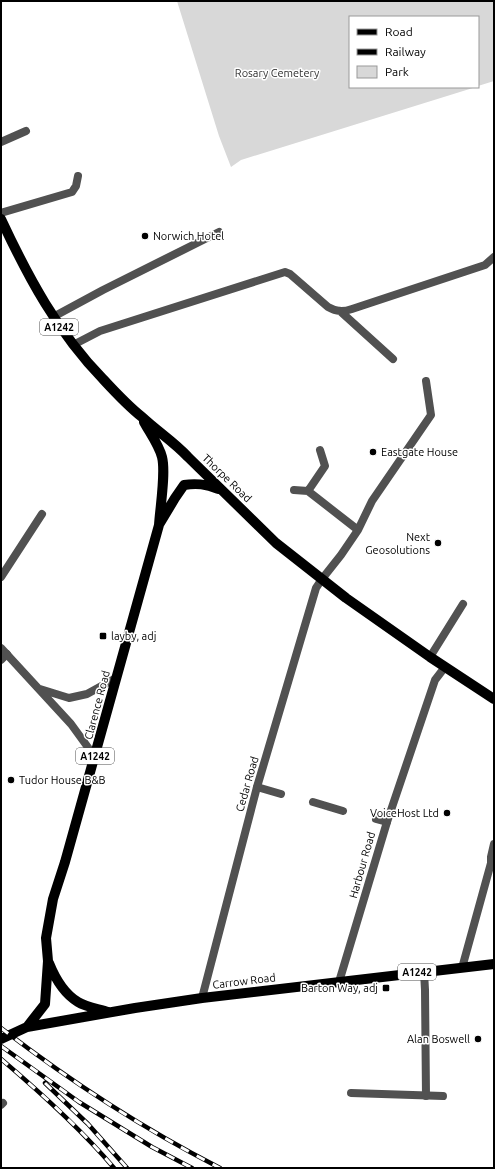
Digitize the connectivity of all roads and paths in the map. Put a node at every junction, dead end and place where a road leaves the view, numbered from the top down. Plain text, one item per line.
1 (26, 131) dead end
2 (1, 142) edge
3 (78, 176) dead end
4 (1, 213) edge
5 (1, 219) edge
6 (218, 232) dead end
7 (494, 257) edge
8 (340, 311) junction
9 (53, 317) junction
10 (73, 345) junction
11 (393, 359) dead end
12 (426, 380) dead end
13 (141, 417) junction
14 (320, 450) dead end
15 (294, 490) dead end
16 (223, 491) junction
17 (308, 491) junction
18 (42, 514) dead end
19 (159, 525) junction
20 (358, 530) junction
21 (1, 577) edge
22 (322, 579) junction
23 (463, 604) dead end
24 (3, 654) edge
25 (430, 657) junction
26 (445, 667) junction
27 (116, 678) junction
28 (39, 688) junction
29 (494, 699) edge
30 (95, 757) junction
31 (257, 787) junction
32 (281, 794) dead end
33 (313, 802) dead end
34 (343, 811) dead end
35 (376, 819) dead end
36 (386, 822) junction
37 (494, 844) edge
38 (48, 961) junction
39 (494, 964) edge
40 (462, 968) junction
41 (424, 972) junction
42 (339, 982) junction
43 (202, 998) junction
44 (109, 1012) junction
45 (27, 1027) junction
46 (1, 1039) edge
47 (351, 1093) dead end
48 (426, 1096) junction
49 (443, 1096) dead end

1 - 2 street
3 - 4 street
5 - 9 main road, Thorpe Road / A1242
6 - 9 street
7 - 8 street
8 - 10 street
8 - 11 street
9 - 10 main road, Thorpe Road / A1242
10 - 13 main road, Thorpe Road / A1242
12 - 20 street, Cedar Road
13 - 16 main road, Thorpe Road / A1242
13 - 19 main road, Clarence Road / A1242
14 - 17 street
15 - 17 street
16 - 19 main road, Clarence Road / A1242
16 - 22 main road, Thorpe Road / A1242
17 - 20 street
18 - 21 street
19 - 27 main road, Clarence Road / A1242
20 - 22 street, Cedar Road
22 - 25 main road, Thorpe Road / A1242
22 - 31 street, Cedar Road
23 - 25 street
24 - 28 street
25 - 26 main road, Thorpe Road / A1242
26 - 29 main road, Thorpe Road / A1242
26 - 36 street, Harbour Road
27 - 28 street
27 - 30 main road, Clarence Road / A1242
28 - 30 street
30 - 38 main road, Clarence Road / A1242
31 - 32 street
31 - 43 street, Cedar Road
33 - 34 street
35 - 36 street
36 - 42 street, Harbour Road
37 - 40 street
38 - 44 main road, Clarence Road / A1242
38 - 45 main road, Clarence Road / A1242
39 - 40 main road, Carrow Road / A1242
40 - 41 main road, Carrow Road / A1242
41 - 42 main road, Carrow Road / A1242
41 - 48 street
42 - 43 main road, Carrow Road / A1242
43 - 44 main road, Carrow Road / A1242
44 - 45 main road, Carrow Road / A1242
45 - 46 main road, Carrow Road / A1242
47 - 48 street
48 - 49 street

